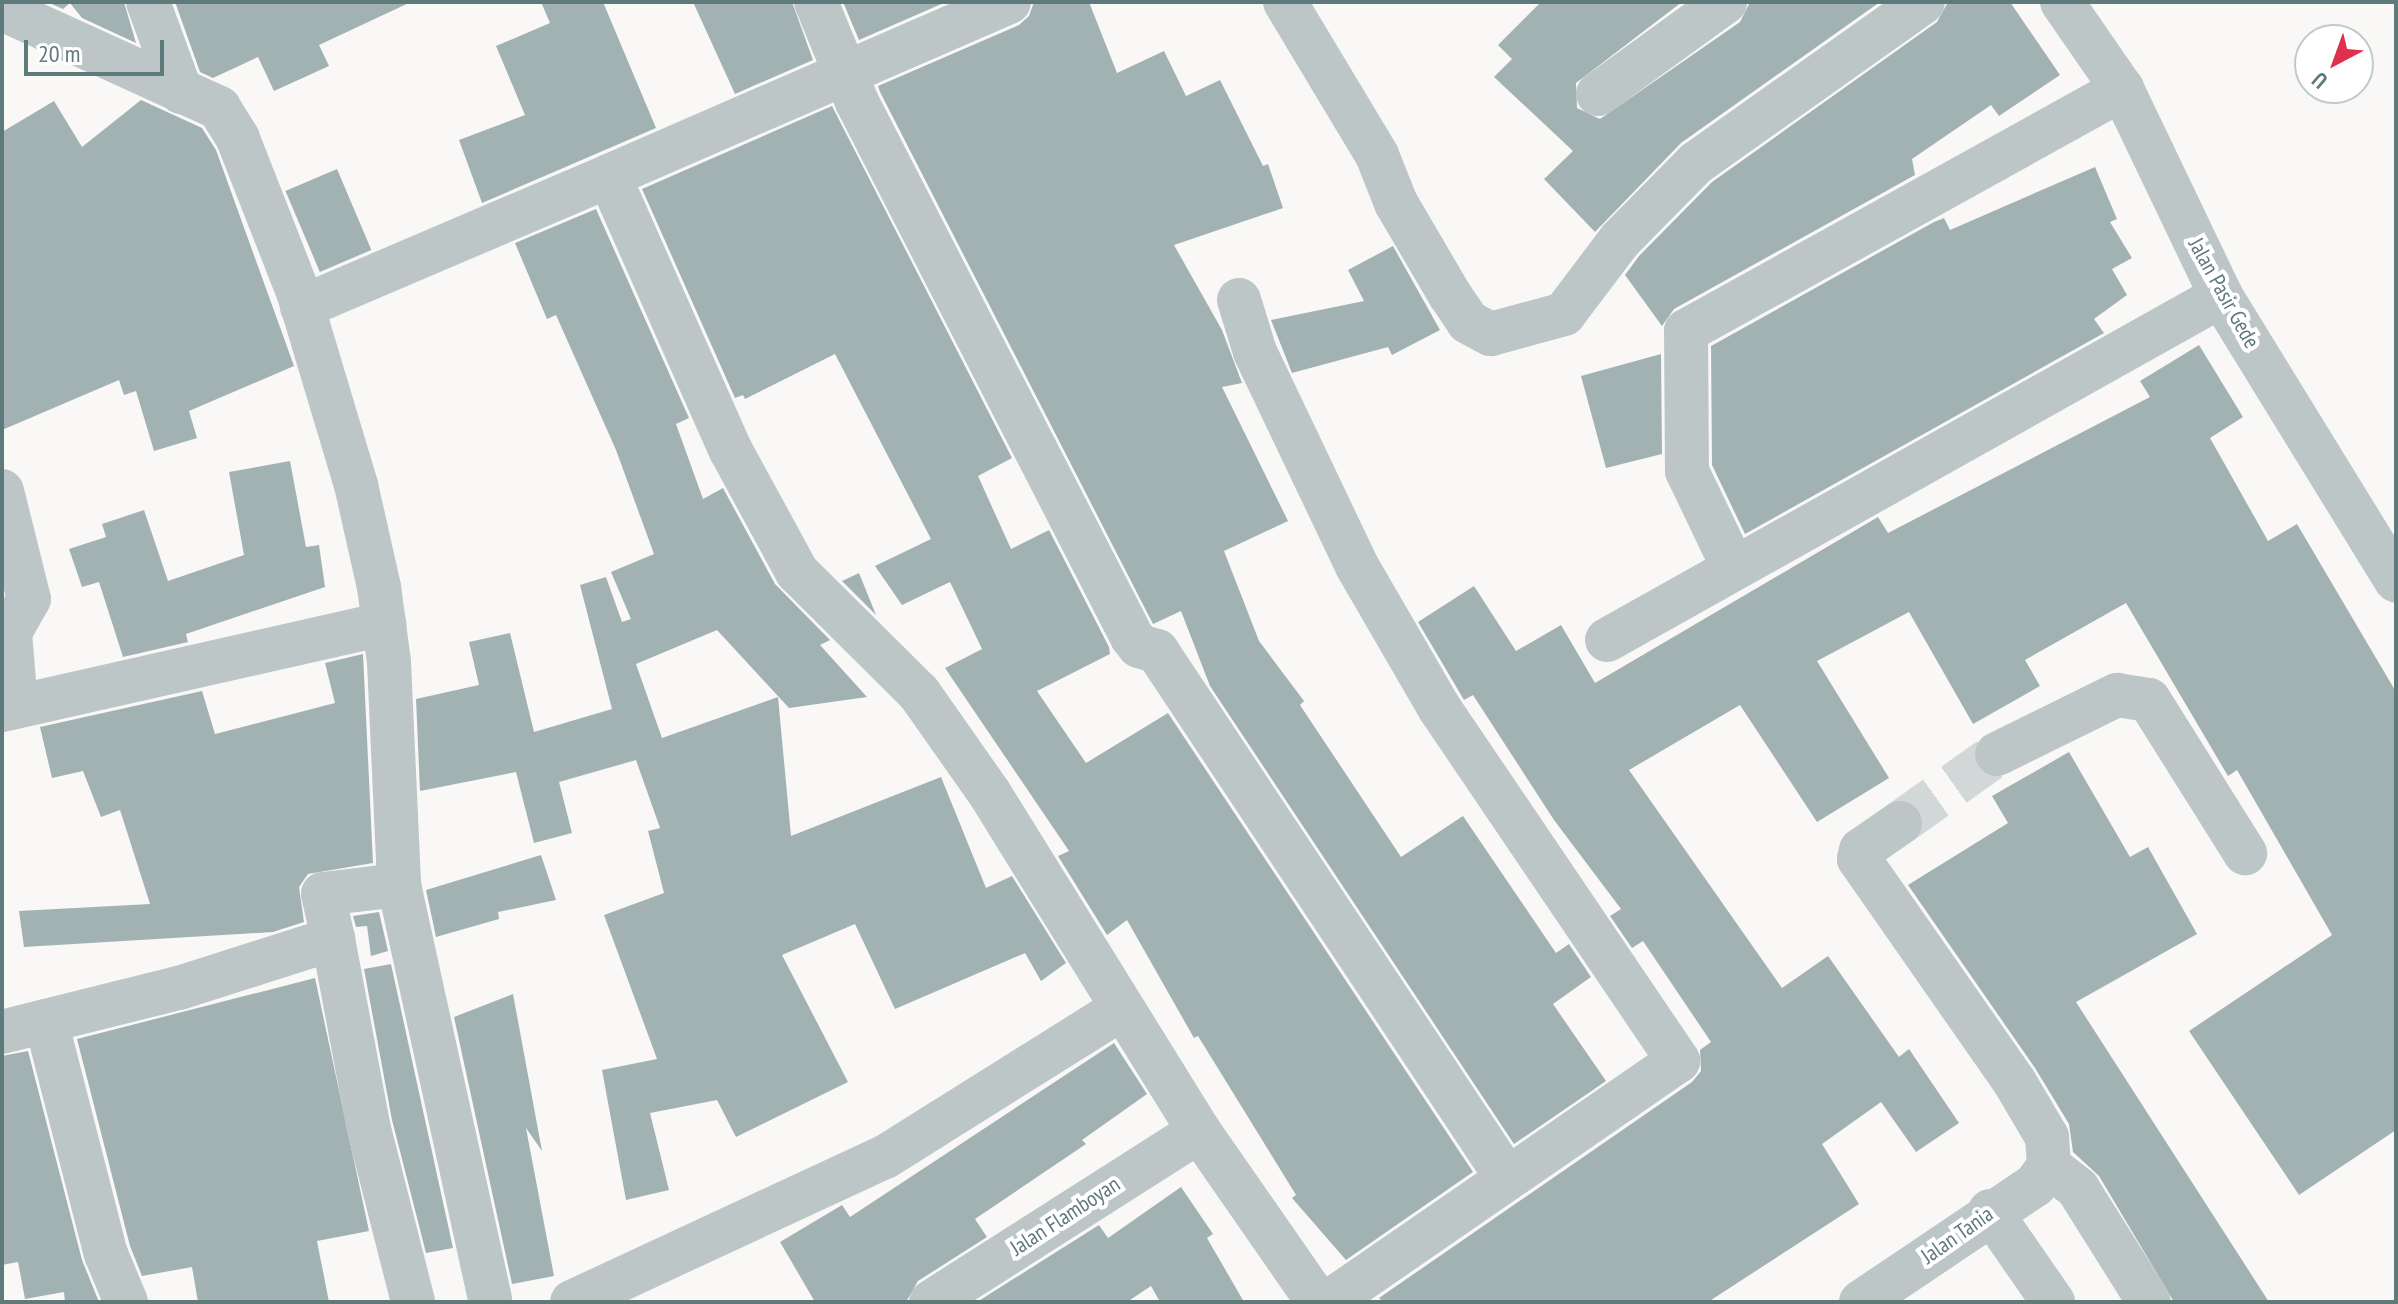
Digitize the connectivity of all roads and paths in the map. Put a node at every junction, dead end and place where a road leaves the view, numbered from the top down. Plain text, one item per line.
1 (148, 2) edge
2 (816, 2) edge
3 (1009, 2) edge
4 (1285, 2) edge
5 (1725, 2) edge
6 (1923, 2) edge
7 (2062, 2) edge
8 (2, 9) edge
9 (845, 77) junction
10 (2122, 89) junction
11 (181, 92) junction
12 (1598, 94) dead end
13 (609, 176) junction
14 (2221, 296) junction
15 (1239, 300) dead end
16 (302, 307) junction
17 (2, 491) edge
18 (1733, 567) junction
19 (2396, 580) edge
20 (384, 624) junction
21 (6, 628) edge
22 (1607, 640) dead end
23 (9, 708) edge
24 (1997, 754) tunnel mouth
25 (1900, 823) tunnel mouth
26 (2245, 853) dead end
27 (399, 885) junction
28 (333, 939) junction
29 (1121, 1009) junction
30 (46, 1021) junction
31 (2, 1032) edge
32 (1199, 1131) junction
33 (2049, 1166) junction
34 (1507, 1178) junction
35 (1990, 1211) junction
36 (485, 1301) edge
37 (126, 1302) edge
38 (413, 1302) edge
39 (572, 1302) edge
40 (931, 1302) edge
41 (1318, 1302) edge
42 (1329, 1302) edge
43 (1861, 1302) edge
44 (2053, 1302) edge
45 (2149, 1302) edge

1 - 11 street
2 - 9 street
3 - 9 street
4 - 6 street
5 - 12 street
7 - 10 street, Jalan Pasir Gede
8 - 11 street
9 - 13 street
9 - 34 street
10 - 14 street, Jalan Pasir Gede
10 - 18 street
11 - 16 street
13 - 16 street
13 - 29 street
14 - 18 street
14 - 19 street, Jalan Pasir Gede
15 - 34 street
16 - 20 street
17 - 21 street
18 - 22 street
20 - 23 street
20 - 27 street
21 - 23 street
24 - 26 street
25 - 33 street
27 - 28 street
27 - 36 street
28 - 30 street
28 - 38 street
29 - 32 street
29 - 39 street
30 - 31 street
30 - 37 street
32 - 40 street, Jalan Flamboyan
32 - 41 street
33 - 35 street, Jalan Tania
33 - 45 street
34 - 42 street
35 - 43 street, Jalan Tania
35 - 44 street

